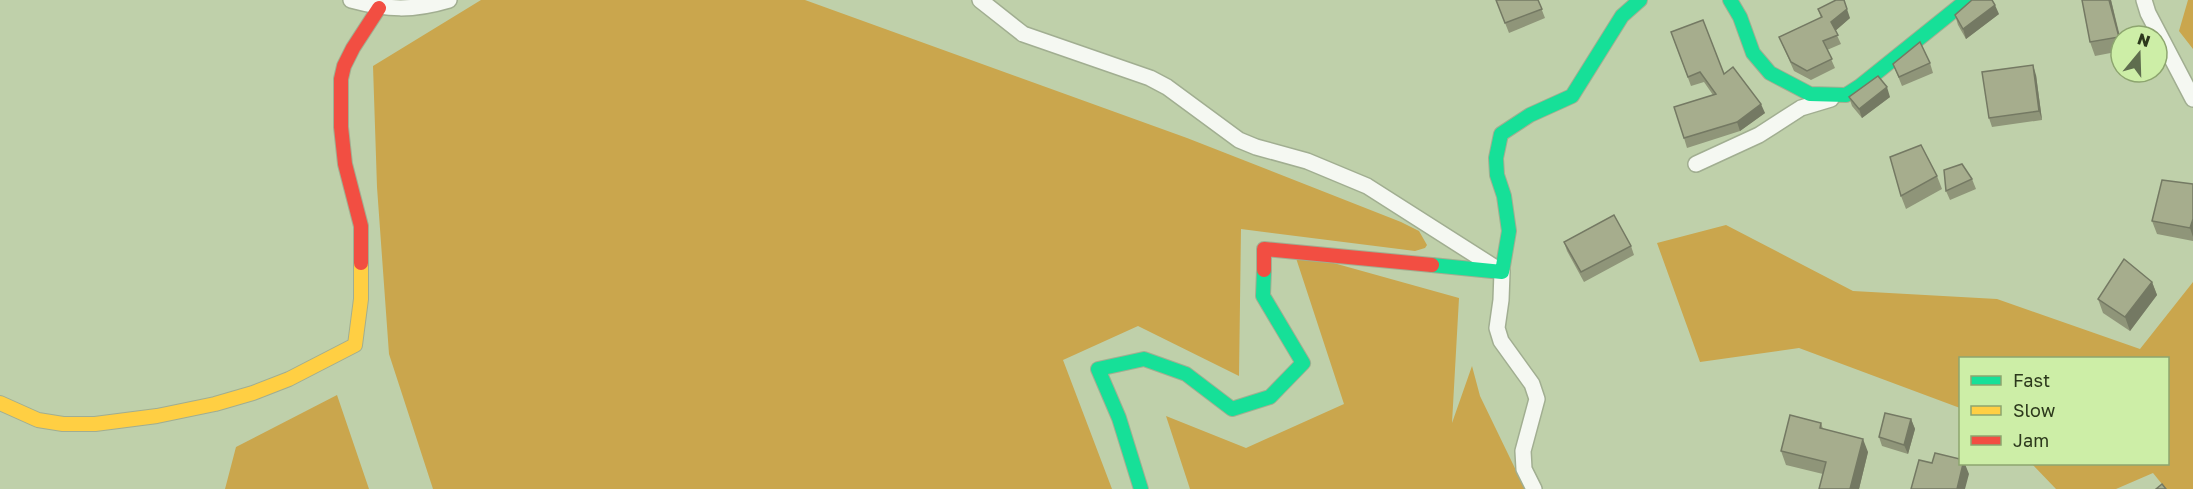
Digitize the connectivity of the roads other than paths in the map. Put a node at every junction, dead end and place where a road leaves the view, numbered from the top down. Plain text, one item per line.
1 (351, 0) edge
2 (449, 0) edge
3 (1640, 0) edge
4 (1730, 0) edge
5 (1967, 0) edge
6 (2145, 0) edge
7 (989, 3) edge
8 (379, 8) junction
9 (1846, 94) junction
10 (2193, 99) edge
11 (1696, 164) dead end
12 (1502, 272) junction
13 (0, 403) edge
14 (1141, 489) edge
15 (1534, 489) edge

1 - 8 street
2 - 8 street
3 - 12 street
4 - 9 street
5 - 9 street
6 - 10 street
7 - 12 street
8 - 13 street
9 - 11 street
12 - 14 street
12 - 15 street

